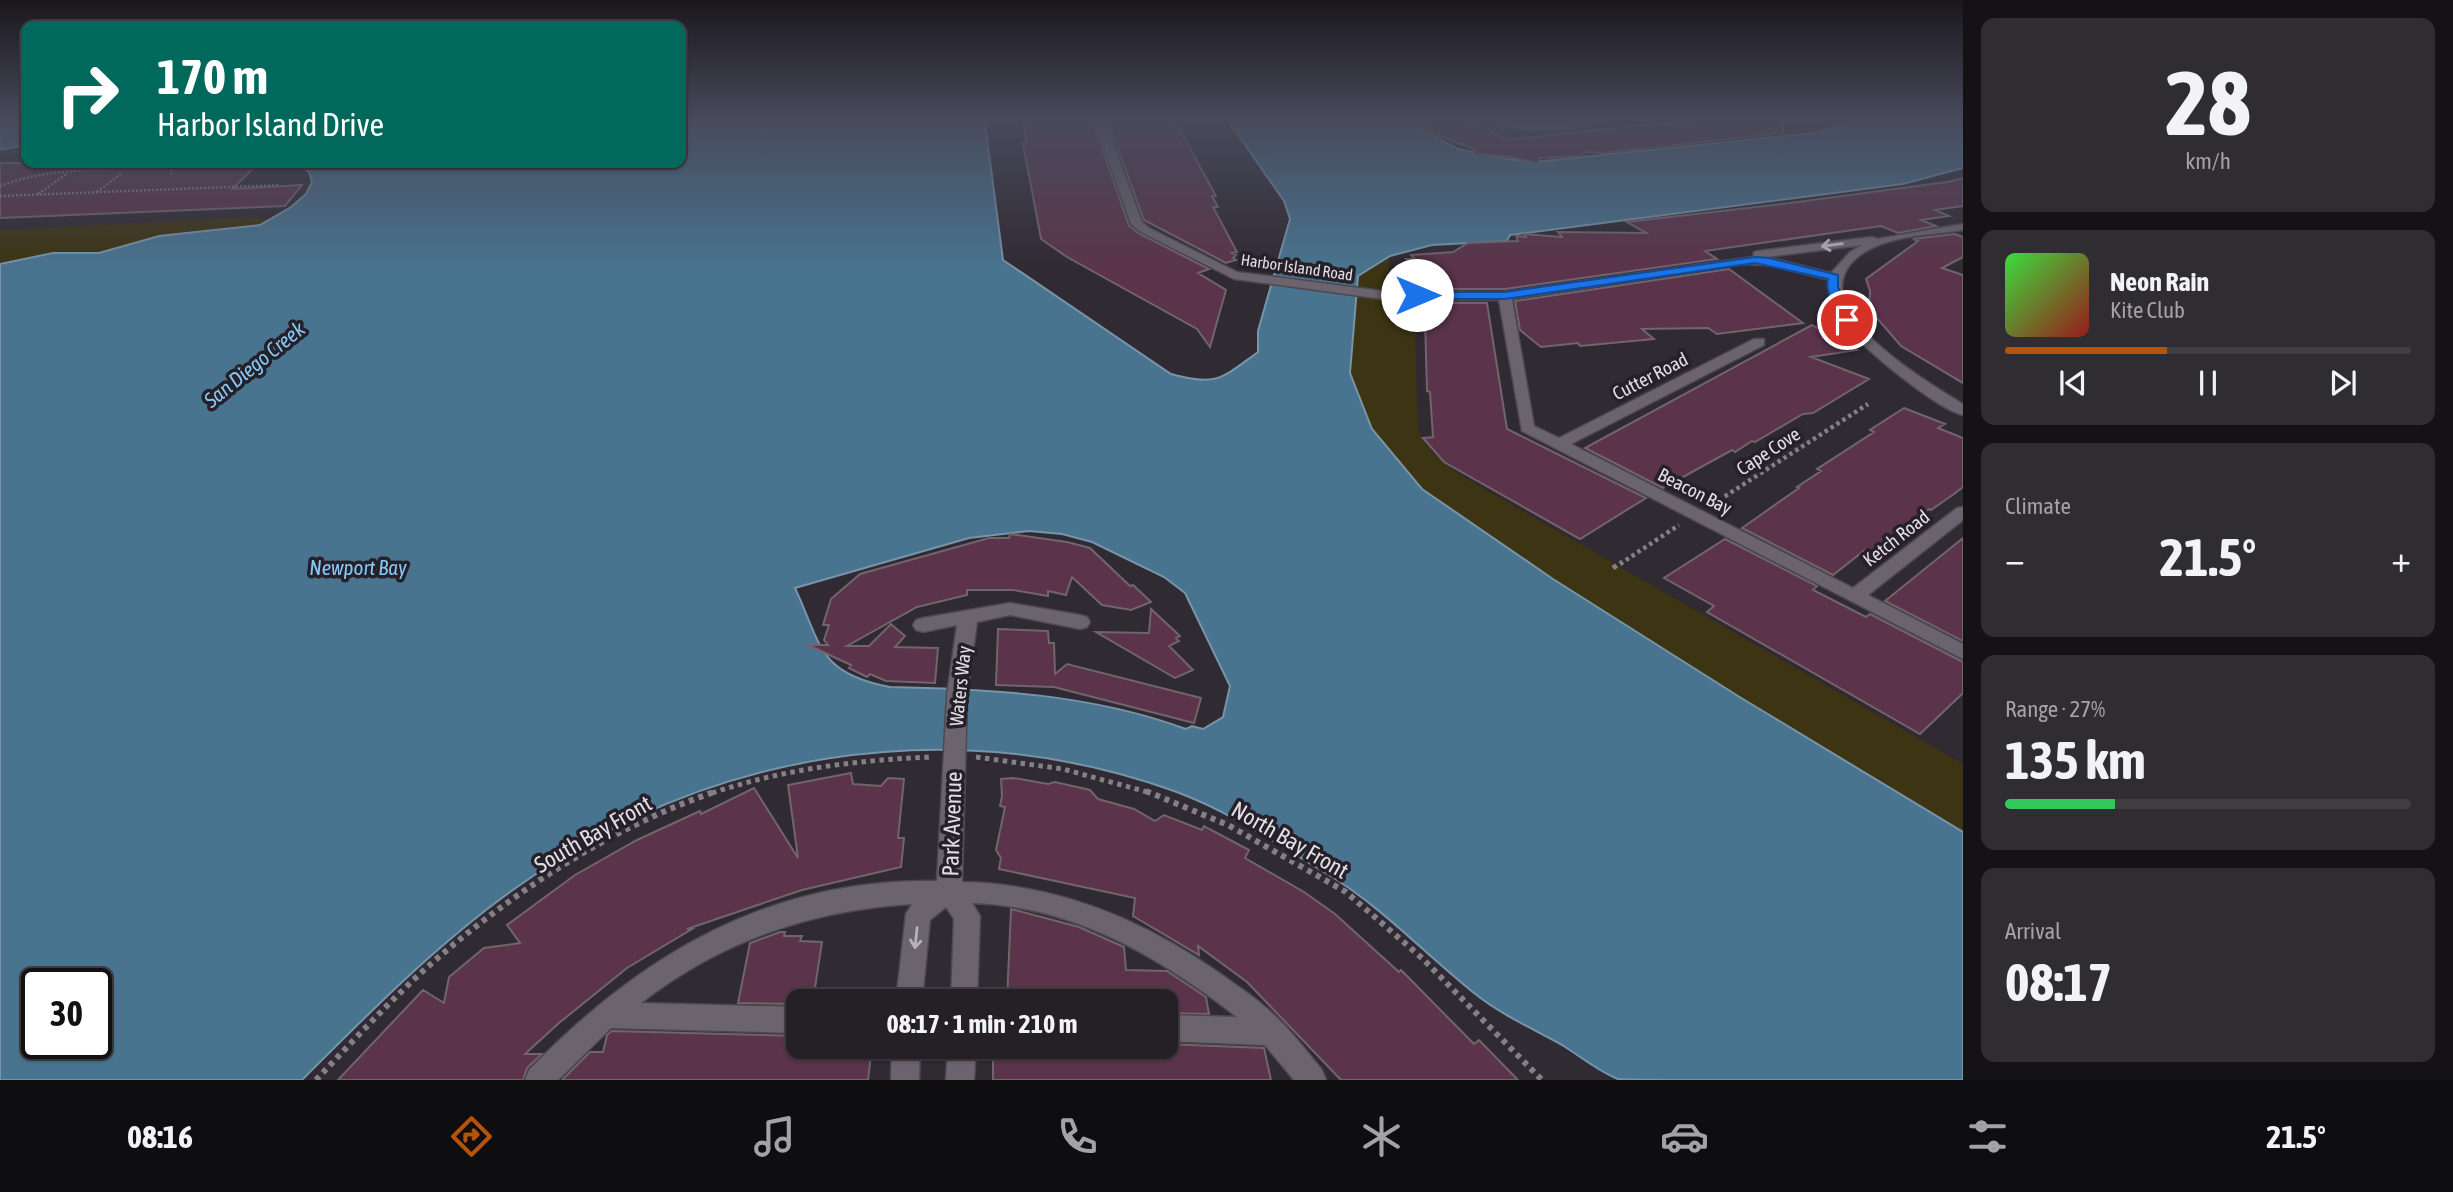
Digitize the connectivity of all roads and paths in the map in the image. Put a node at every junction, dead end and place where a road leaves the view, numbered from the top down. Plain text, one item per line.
1 (157, 169) edge
2 (167, 169) edge
3 (1117, 169) edge
4 (124, 171) junction
5 (68, 173) junction
6 (172, 174) dead end
7 (280, 184) dead end
8 (0, 186) edge
9 (96, 192) junction
10 (37, 195) junction
11 (0, 196) edge
12 (1963, 227) edge
13 (1900, 236) junction
14 (1742, 260) junction
15 (1834, 277) junction
16 (1505, 296) junction
17 (1759, 342) dead end
18 (1868, 404) dead end
19 (1963, 411) edge
20 (1559, 444) junction
21 (1963, 512) edge
22 (1696, 514) junction
23 (1613, 568) dead end
24 (1854, 596) junction
25 (968, 617) junction
26 (1080, 622) dead end
27 (923, 625) dead end
28 (1963, 652) edge
29 (954, 756) junction
30 (950, 891) junction
31 (910, 989) edge
32 (964, 989) edge
33 (605, 1015) junction
34 (786, 1020) edge
35 (1178, 1028) edge
36 (1270, 1032) junction
37 (906, 1059) edge
38 (961, 1059) edge
39 (316, 1080) edge
40 (540, 1080) edge
41 (905, 1080) edge
42 (960, 1080) edge
43 (1312, 1080) edge
44 (1542, 1080) edge

1 - 4 path
2 - 6 path
3 - 16 street, Harbor Island Road
4 - 5 path
4 - 9 path
5 - 8 path
5 - 10 path
7 - 9 path
9 - 10 path
10 - 11 path
12 - 13 street
13 -> 14 street, Harbor Island Road
13 - 15 street
14 - 15 street, Harbor Island Road
14 - 16 street, Harbor Island Road
15 - 19 street
16 - 20 street, Beacon Bay
17 - 20 street, Cutter Road
18 - 22 path, Cape Cove
20 - 22 street, Beacon Bay
21 - 24 street, Ketch Road
22 - 23 path, Cape Cove
22 - 24 street, Beacon Bay
24 - 28 street, Beacon Bay
25 - 26 street
25 - 27 street
25 - 29 street, Waters Way
29 - 30 street, Park Avenue
29 - 39 path, South Bay Front
29 - 44 path, North Bay Front
30 -> 31 street, Park Avenue
30 - 32 street, Park Avenue
30 - 33 street
30 - 36 street
33 - 34 street
33 - 40 street
35 - 36 street
36 - 43 street
37 - 41 street
38 - 42 street

